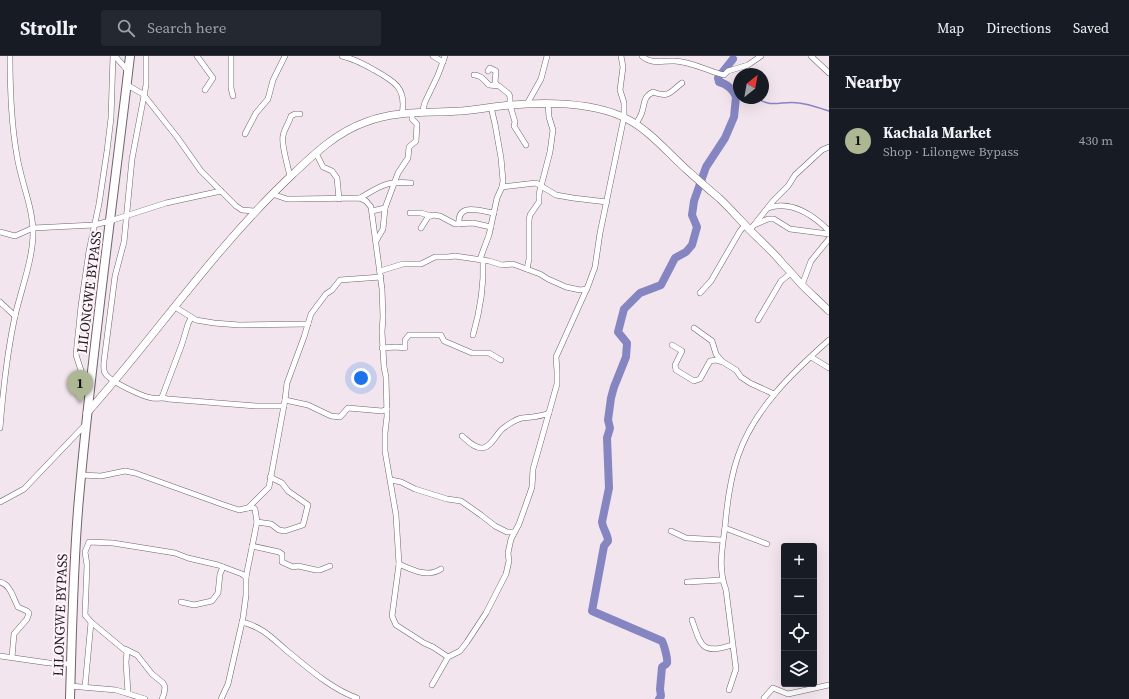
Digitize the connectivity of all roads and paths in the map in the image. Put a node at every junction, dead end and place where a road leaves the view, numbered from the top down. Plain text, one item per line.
1 (10, 56) edge
2 (114, 56) edge
3 (130, 56) edge
4 (146, 56) edge
5 (197, 56) edge
6 (232, 56) edge
7 (285, 56) edge
8 (342, 56) edge
9 (433, 56) edge
10 (445, 56) edge
11 (547, 56) edge
12 (621, 56) edge
13 (642, 56) edge
14 (761, 56) edge
15 (811, 56) edge
16 (443, 62) junction
17 (128, 71) junction
18 (488, 71) dead end
19 (829, 73) edge
20 (474, 75) dead end
21 (682, 83) dead end
22 (127, 85) junction
23 (497, 85) junction
24 (205, 90) dead end
25 (143, 94) junction
26 (233, 96) dead end
27 (548, 103) junction
28 (527, 104) junction
29 (510, 105) junction
30 (491, 107) junction
31 (412, 113) junction
32 (422, 113) junction
33 (300, 114) dead end
34 (402, 114) junction
35 (624, 117) junction
36 (636, 124) junction
37 (245, 134) dead end
38 (526, 145) dead end
39 (829, 147) edge
40 (316, 153) junction
41 (290, 176) junction
42 (394, 183) junction
43 (411, 183) dead end
44 (542, 186) junction
45 (502, 187) junction
46 (221, 192) junction
47 (272, 194) junction
48 (360, 198) junction
49 (339, 199) junction
50 (607, 202) junction
51 (385, 208) junction
52 (767, 208) junction
53 (254, 211) junction
54 (372, 211) junction
55 (410, 213) dead end
56 (494, 213) junction
57 (126, 216) junction
58 (431, 216) junction
59 (110, 221) junction
60 (459, 224) junction
61 (94, 225) junction
62 (750, 226) junction
63 (491, 227) junction
64 (33, 228) junction
65 (421, 228) dead end
66 (0, 232) edge
67 (829, 233) edge
68 (829, 239) edge
69 (376, 242) junction
70 (482, 260) junction
71 (526, 269) junction
72 (380, 271) junction
73 (791, 273) junction
74 (381, 277) junction
75 (802, 285) junction
76 (586, 290) junction
77 (700, 293) dead end
78 (0, 302) edge
79 (176, 307) junction
80 (829, 311) edge
81 (15, 316) junction
82 (191, 318) junction
83 (758, 320) dead end
84 (308, 324) junction
85 (694, 328) dead end
86 (472, 335) dead end
87 (829, 340) edge
88 (672, 345) dead end
89 (382, 348) junction
90 (811, 357) junction
91 (501, 360) dead end
92 (723, 362) junction
93 (829, 368) edge
94 (0, 370) edge
95 (6, 372) junction
96 (115, 381) junction
97 (774, 394) junction
98 (90, 396) junction
99 (162, 397) junction
100 (284, 403) junction
101 (1, 405) edge
102 (387, 409) junction
103 (88, 413) junction
104 (549, 413) junction
105 (86, 424) junction
106 (0, 428) edge
107 (462, 436) dead end
108 (81, 475) junction
109 (270, 477) junction
110 (390, 480) junction
111 (0, 502) edge
112 (248, 508) junction
113 (257, 522) junction
114 (724, 528) junction
115 (671, 531) dead end
116 (514, 532) junction
117 (722, 540) junction
118 (767, 544) dead end
119 (252, 546) junction
120 (399, 564) junction
121 (330, 566) dead end
122 (223, 567) junction
123 (441, 569) dead end
124 (246, 576) junction
125 (722, 580) junction
126 (0, 582) edge
127 (687, 582) dead end
128 (181, 602) dead end
129 (692, 620) dead end
130 (91, 622) junction
131 (242, 622) junction
132 (732, 645) junction
133 (124, 648) junction
134 (0, 656) edge
135 (448, 657) junction
136 (12, 658) junction
137 (71, 664) junction
138 (70, 686) junction
139 (432, 686) dead end
140 (829, 686) edge
141 (85, 687) junction
142 (729, 690) dead end
143 (128, 693) junction
144 (357, 698) dead end
145 (764, 698) edge
146 (70, 699) edge
147 (144, 699) edge
148 (162, 699) edge
149 (221, 699) edge

1 - 64 street
2 - 17 street
2 - 61 street
3 - 17 main road, LILONGWE BYPASS
4 - 25 street
5 - 24 street
6 - 26 street
7 - 37 street
8 - 34 street
9 - 16 street
10 - 16 street
11 - 28 street
12 - 35 street
13 - 14 street
15 - 19 street
16 - 32 street
17 - 22 main road, LILONGWE BYPASS
18 - 23 street
20 - 23 street
21 - 36 street
22 - 25 street
22 - 59 main road, LILONGWE BYPASS
23 - 29 street
25 - 46 street
25 - 57 street
27 - 28 street
27 - 35 street
27 - 44 street
28 - 29 street
29 - 30 street
29 - 38 street
30 - 32 street
30 - 45 street
31 - 32 street
31 - 34 street
31 - 42 street
33 - 41 street
34 - 40 street
35 - 36 street
35 - 50 street
36 - 62 street
39 - 52 street
40 - 41 street
40 - 49 street
41 - 47 street
42 - 43 street
42 - 48 street
42 - 51 street
44 - 45 street
44 - 50 street
44 - 71 street
45 - 56 street
46 - 53 street
46 - 57 street
47 - 49 street
47 - 53 street
48 - 49 street
48 - 54 street
50 - 76 street
51 - 54 street
51 - 69 street
52 - 62 street
52 - 67 street
53 - 79 street
54 - 69 street
55 - 58 street
56 - 60 street
56 - 63 street
57 - 59 street
57 - 96 street
58 - 60 street
58 - 65 street
59 - 61 street
59 - 98 main road, LILONGWE BYPASS
60 - 63 street
61 - 64 street
61 - 98 street
62 - 67 street
62 - 73 street
62 - 77 street
63 - 70 street
64 - 66 street
64 - 81 street
68 - 75 street
69 - 72 street
70 - 71 street
70 - 72 street
70 - 86 street
71 - 76 street
72 - 74 street
73 - 75 street
73 - 83 street
74 - 84 street
74 - 89 street
75 - 80 street
76 - 104 street
78 - 81 street
79 - 82 street
79 - 96 street
81 - 95 street
82 - 84 street
82 - 99 street
84 - 100 street
85 - 92 street
87 - 90 street
88 - 92 street
89 - 91 street
89 - 102 street
90 - 93 street
90 - 97 street
92 - 97 street
94 - 95 street
95 - 101 street
96 - 99 street
96 - 103 street
97 - 114 street
98 - 103 main road, LILONGWE BYPASS
99 - 100 street
100 - 102 street
100 - 109 street
101 - 106 street
102 - 110 street
103 - 105 main road, LILONGWE BYPASS
104 - 107 street
104 - 116 street
105 - 108 main road, LILONGWE BYPASS
105 - 111 street
108 - 112 street
108 - 137 main road, LILONGWE BYPASS
109 - 112 street
109 - 113 street
110 - 116 street
110 - 120 street
112 - 113 street
113 - 119 street
114 - 117 street
114 - 118 street
115 - 117 street
116 - 135 street
117 - 125 street
119 - 121 street
119 - 124 street
120 - 123 street
120 - 135 street
122 - 124 street
122 - 128 street
122 - 130 street
124 - 131 street
125 - 127 street
125 - 132 street
126 - 136 street
129 - 132 street
130 - 133 street
130 - 141 street
131 - 144 street
131 - 149 street
132 - 142 street
133 - 143 street
133 - 148 street
134 - 136 street
135 - 139 street
136 - 137 street
137 - 138 main road, LILONGWE BYPASS
138 - 141 street
138 - 146 main road, LILONGWE BYPASS
140 - 145 street
141 - 143 street
143 - 147 street

